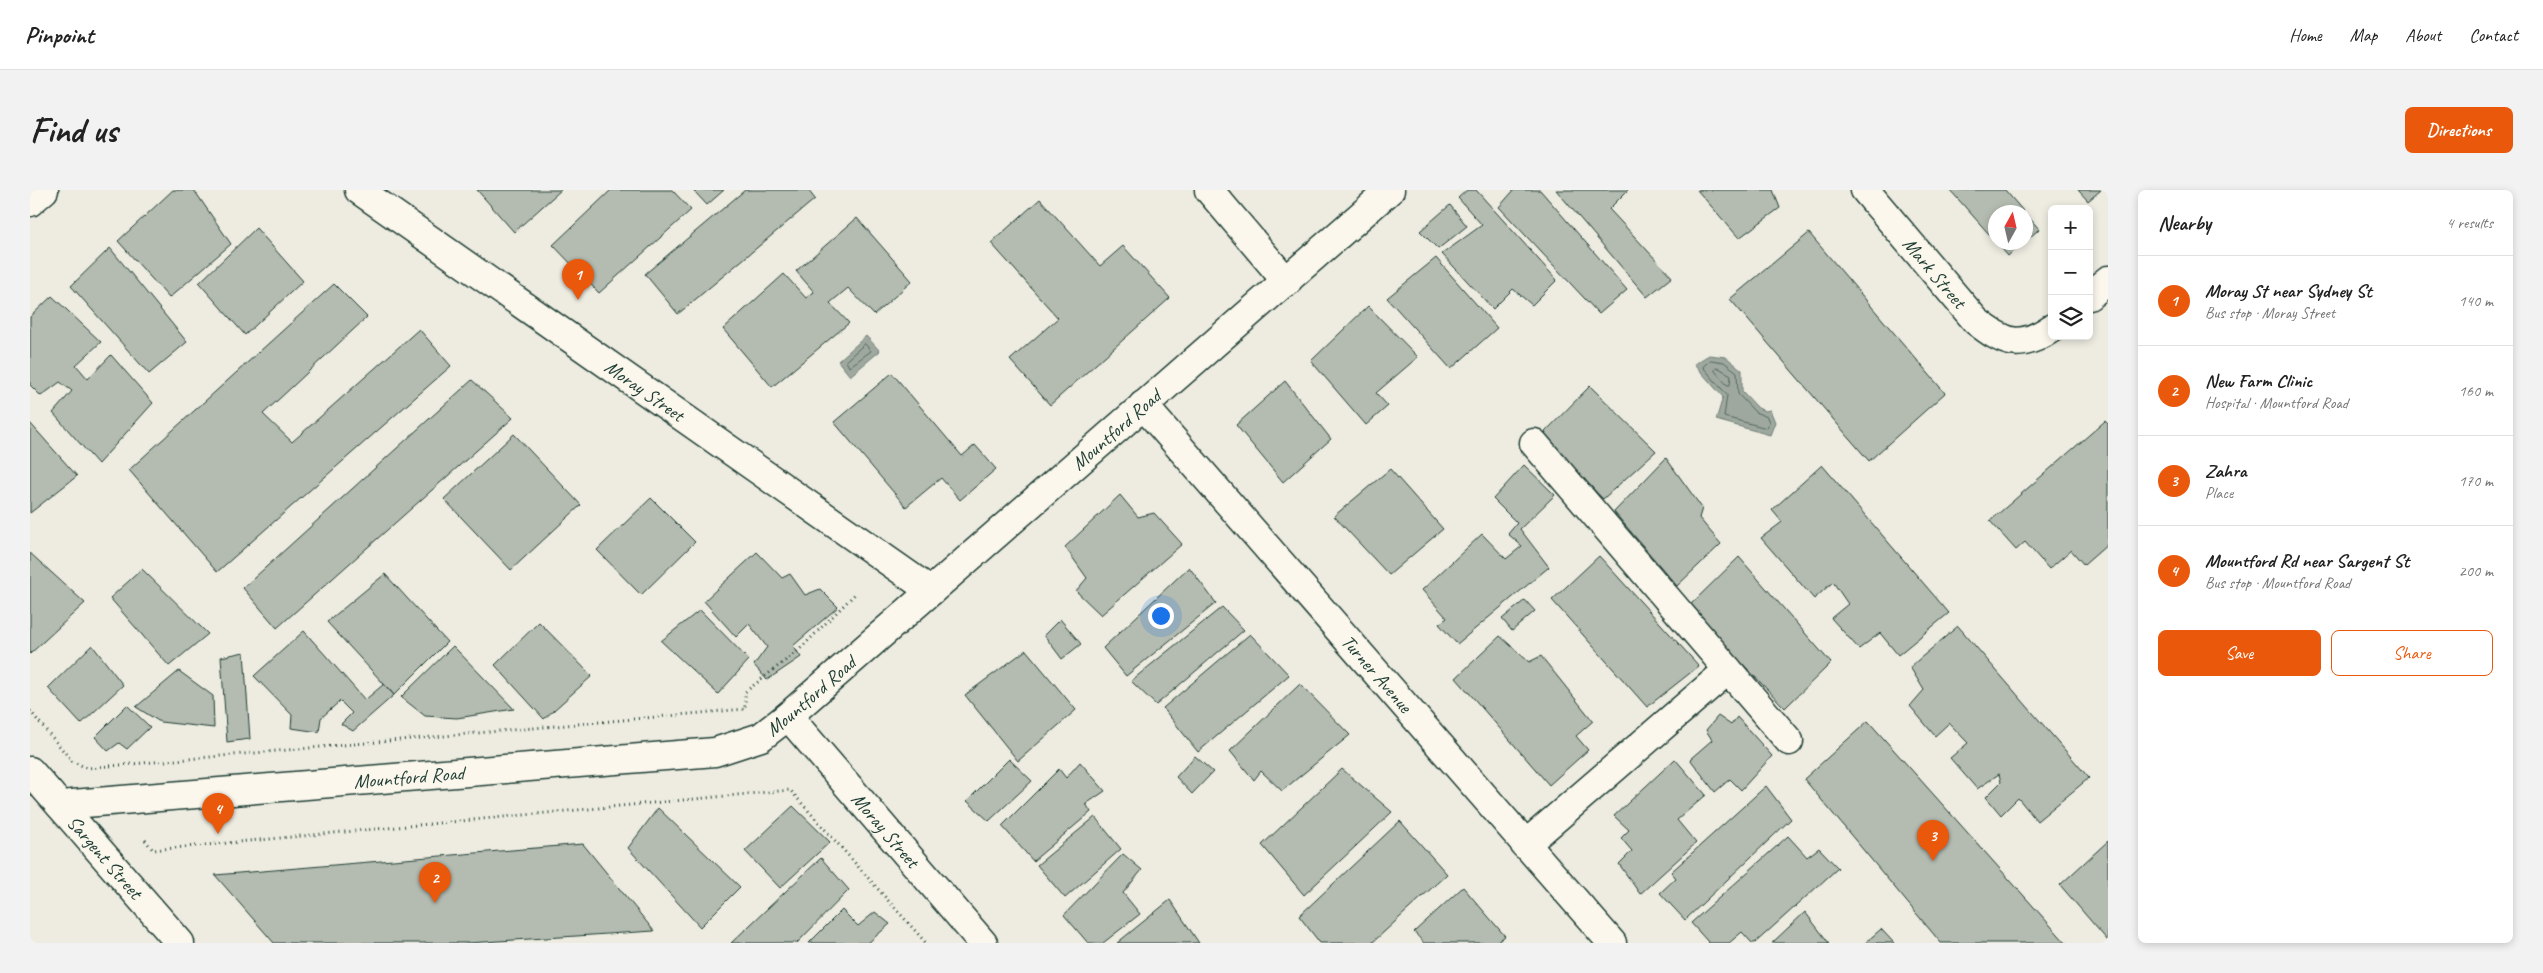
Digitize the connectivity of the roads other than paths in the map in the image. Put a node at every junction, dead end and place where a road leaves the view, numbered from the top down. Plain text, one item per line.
1 (44, 190) edge
2 (359, 190) edge
3 (1209, 190) edge
4 (1390, 190) edge
5 (1865, 190) edge
6 (30, 202) edge
7 (2108, 280) edge
8 (1287, 282) junction
9 (2090, 295) edge
10 (2048, 331) edge
11 (1143, 405) junction
12 (1534, 443) dead end
13 (931, 591) junction
14 (1728, 670) junction
15 (788, 716) junction
16 (1789, 741) dead end
17 (30, 771) edge
18 (60, 806) junction
19 (1525, 844) junction
20 (180, 943) edge
21 (983, 943) edge
22 (1612, 943) edge

1 - 6 street
2 - 13 street, Moray Street
3 - 8 street
4 - 8 street, Mountford Road
5 - 10 street, Mark Street
7 - 9 street
8 - 11 street, Mountford Road
11 - 13 street, Mountford Road
11 - 19 street, Turner Avenue
12 - 14 street
13 - 15 street, Mountford Road
14 - 16 street
14 - 19 street
15 - 18 street, Mountford Road
15 - 21 street, Moray Street
17 - 18 street, Sargent Street
18 - 20 street, Sargent Street
19 - 22 street, Turner Avenue

